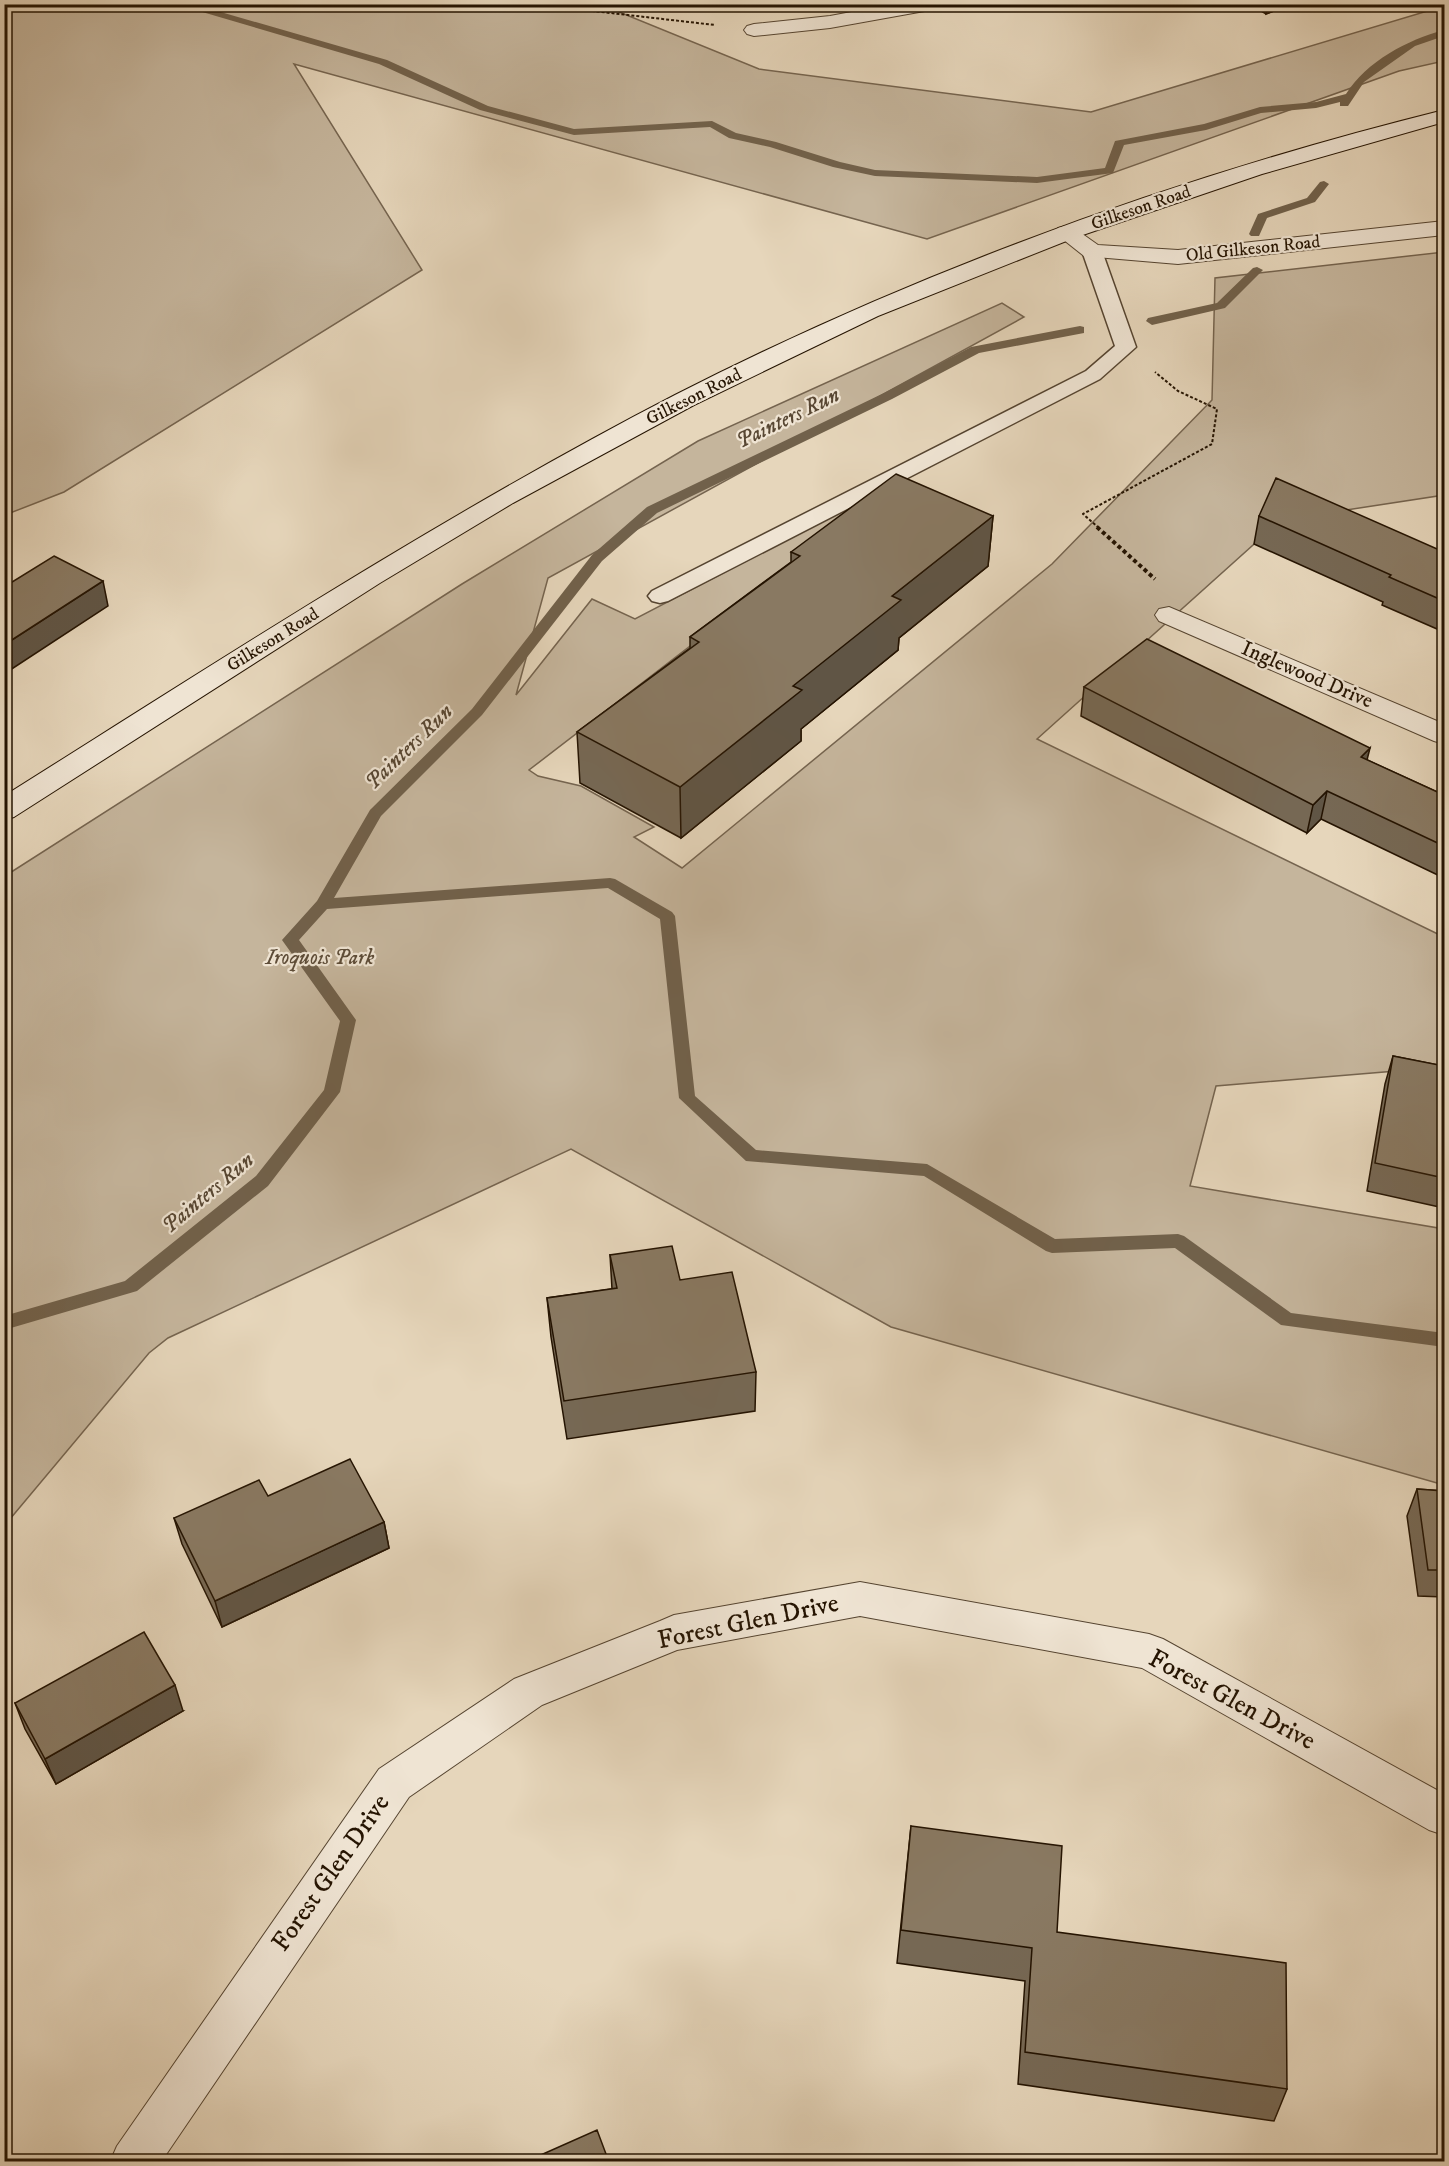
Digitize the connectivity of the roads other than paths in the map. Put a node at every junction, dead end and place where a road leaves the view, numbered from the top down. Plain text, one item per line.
1 (930, 4) edge
2 (754, 30) road end
3 (1444, 116) edge
4 (1444, 228) edge
5 (1066, 233) junction
6 (1092, 251) junction
7 (660, 596) dead end
8 (1168, 615) dead end
9 (1444, 735) edge
10 (4, 810) edge
11 (1444, 1815) edge
12 (133, 2162) edge

1 - 2 street
3 - 5 street, Gilkeson Road
4 - 6 street, Old Gilkeson Road
5 - 6 street
5 - 10 street, Gilkeson Road
6 - 7 lane
8 - 9 street, Inglewood Drive
11 - 12 street, Forest Glen Drive

